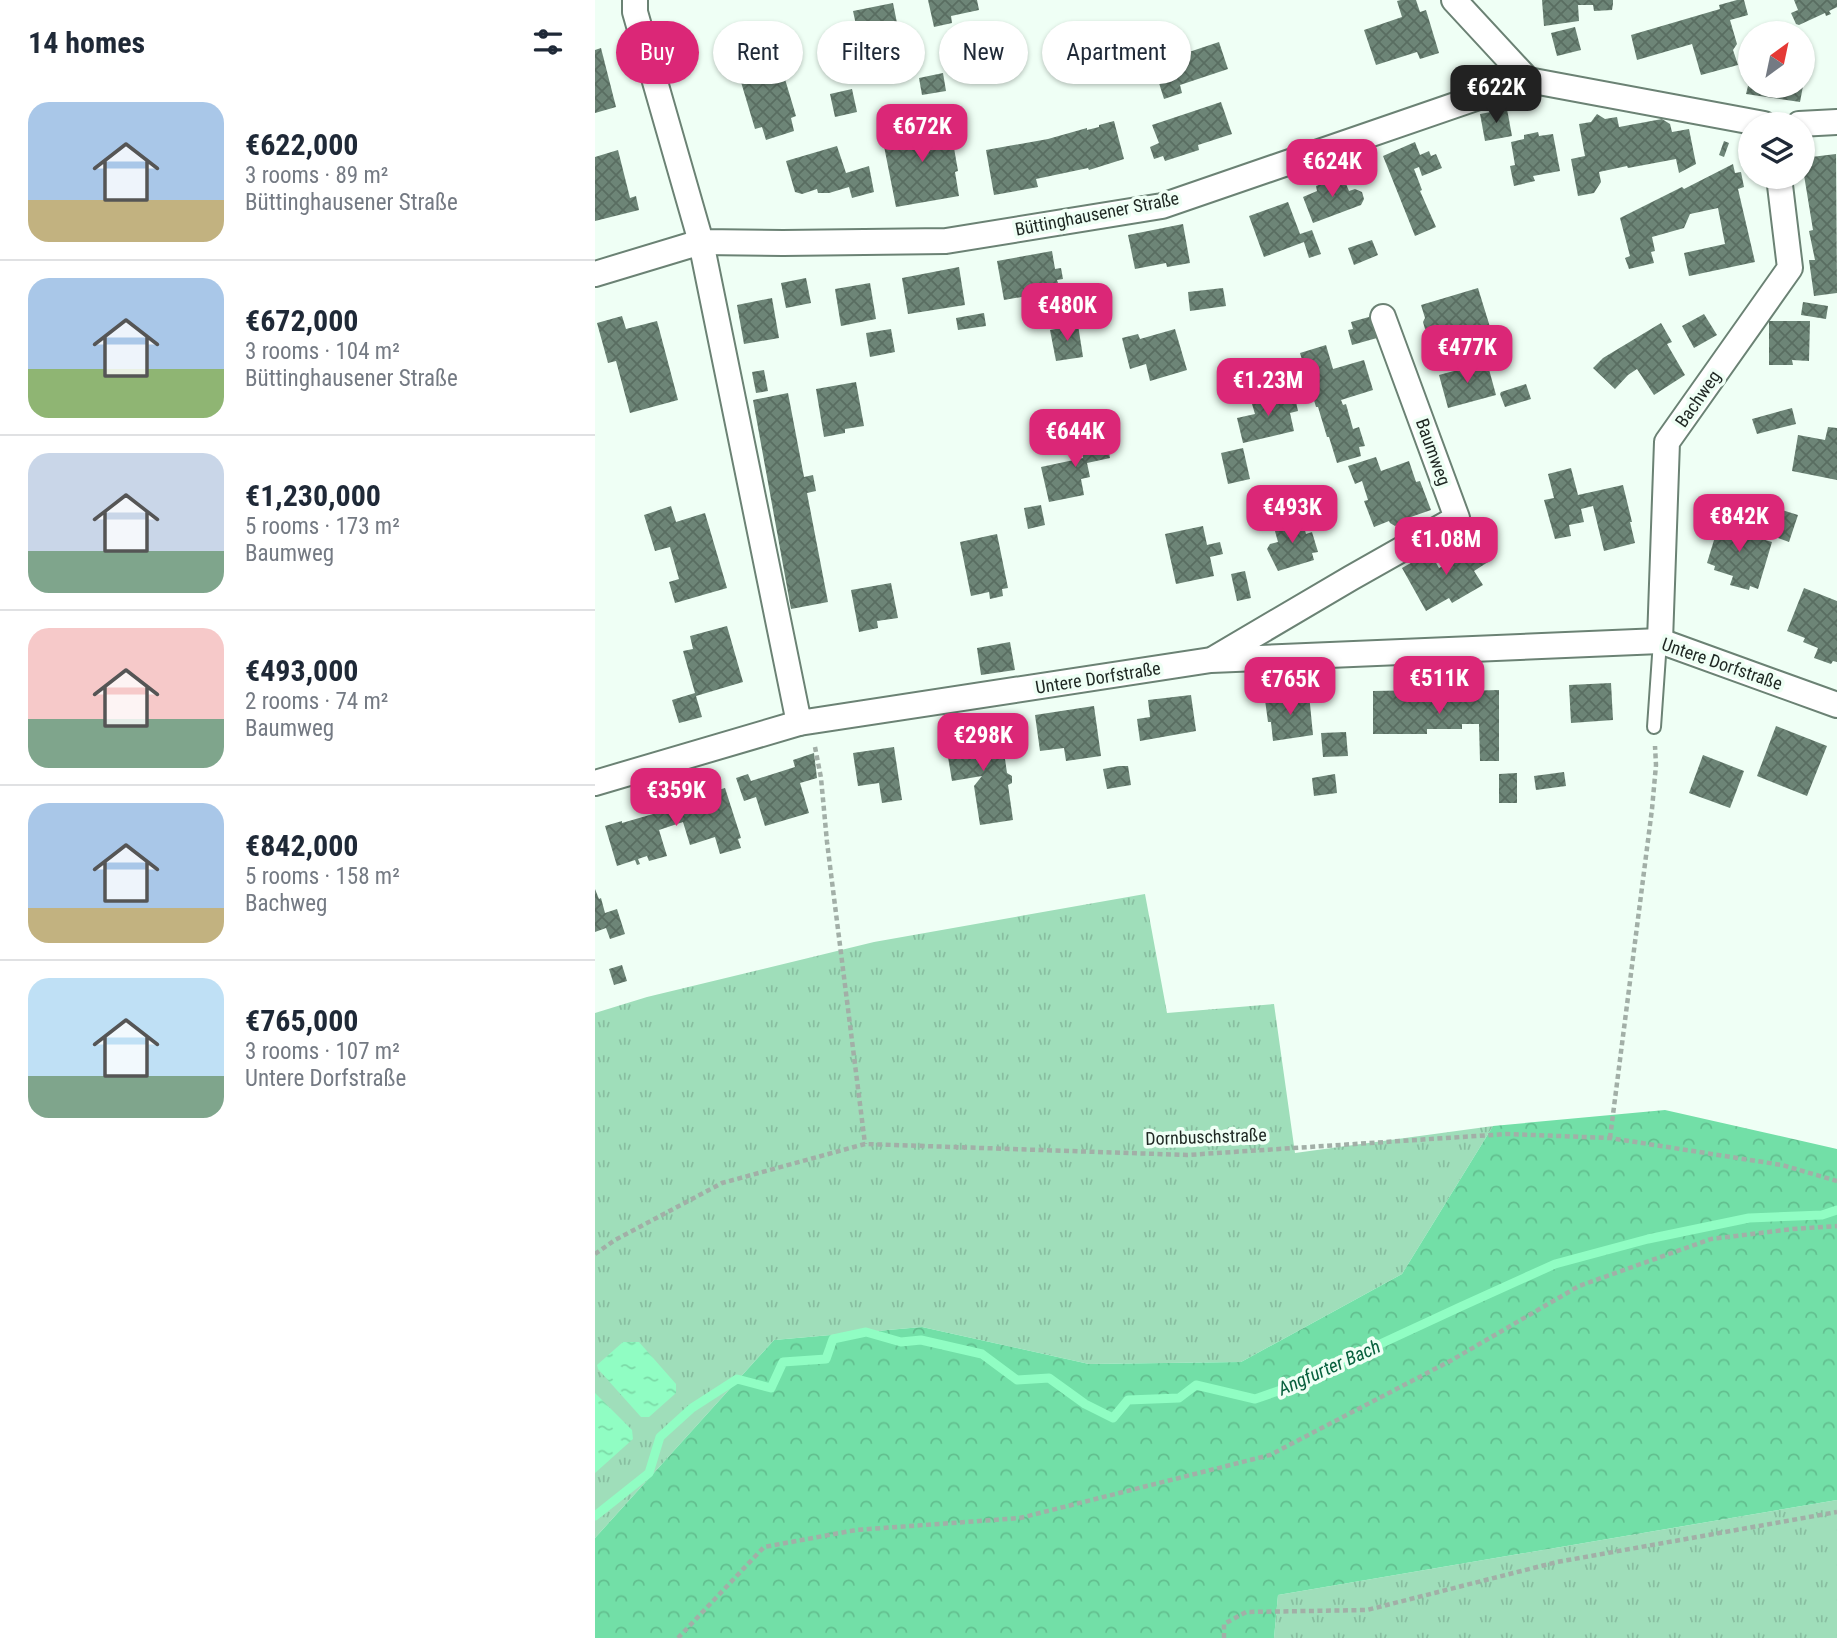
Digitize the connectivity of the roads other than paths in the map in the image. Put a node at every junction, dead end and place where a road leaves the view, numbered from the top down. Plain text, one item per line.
1 (635, 0) edge
2 (1454, 0) edge
3 (1528, 80) junction
4 (1738, 119) edge
5 (1837, 122) edge
6 (1815, 123) edge
7 (1780, 189) edge
8 (701, 242) junction
9 (595, 274) edge
10 (1383, 317) dead end
11 (1660, 641) junction
12 (1211, 660) junction
13 (1837, 705) edge
14 (805, 722) junction
15 (1654, 727) road end
16 (595, 783) edge

1 - 8 street
2 - 3 street
3 - 4 street, Büttinghausener Straße
3 - 8 street, Büttinghausener Straße
5 - 6 street
7 - 11 street, Bachweg
8 - 9 street, Büttinghausener Straße
8 - 14 street
10 - 12 street, Baumweg
11 - 12 street, Untere Dorfstraße
11 - 13 street, Untere Dorfstraße
11 - 15 lane
12 - 14 street, Untere Dorfstraße
14 - 16 street, Untere Dorfstraße

